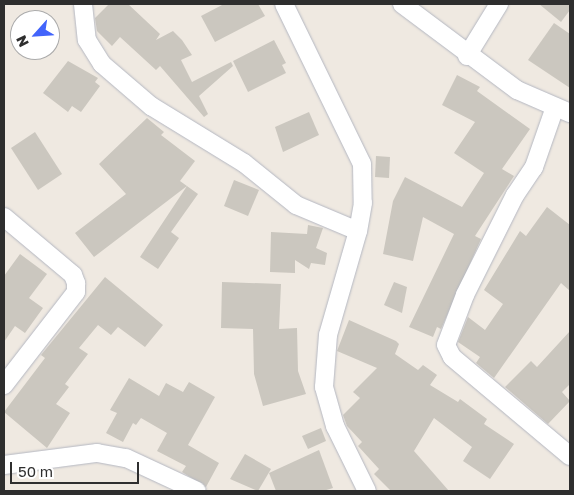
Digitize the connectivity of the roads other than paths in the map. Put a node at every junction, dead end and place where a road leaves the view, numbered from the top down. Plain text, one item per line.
1 (83, 4) edge
2 (284, 4) edge
3 (402, 4) edge
4 (499, 4) edge
5 (467, 56) junction
6 (563, 110) edge
7 (4, 217) edge
8 (358, 231) junction
9 (4, 385) edge
10 (570, 454) edge
11 (4, 465) edge
12 (197, 491) edge
13 (367, 491) edge

1 - 8 street
2 - 8 street
3 - 5 street
4 - 5 street
5 - 6 street
6 - 10 street
7 - 9 street
8 - 13 street
11 - 12 street

